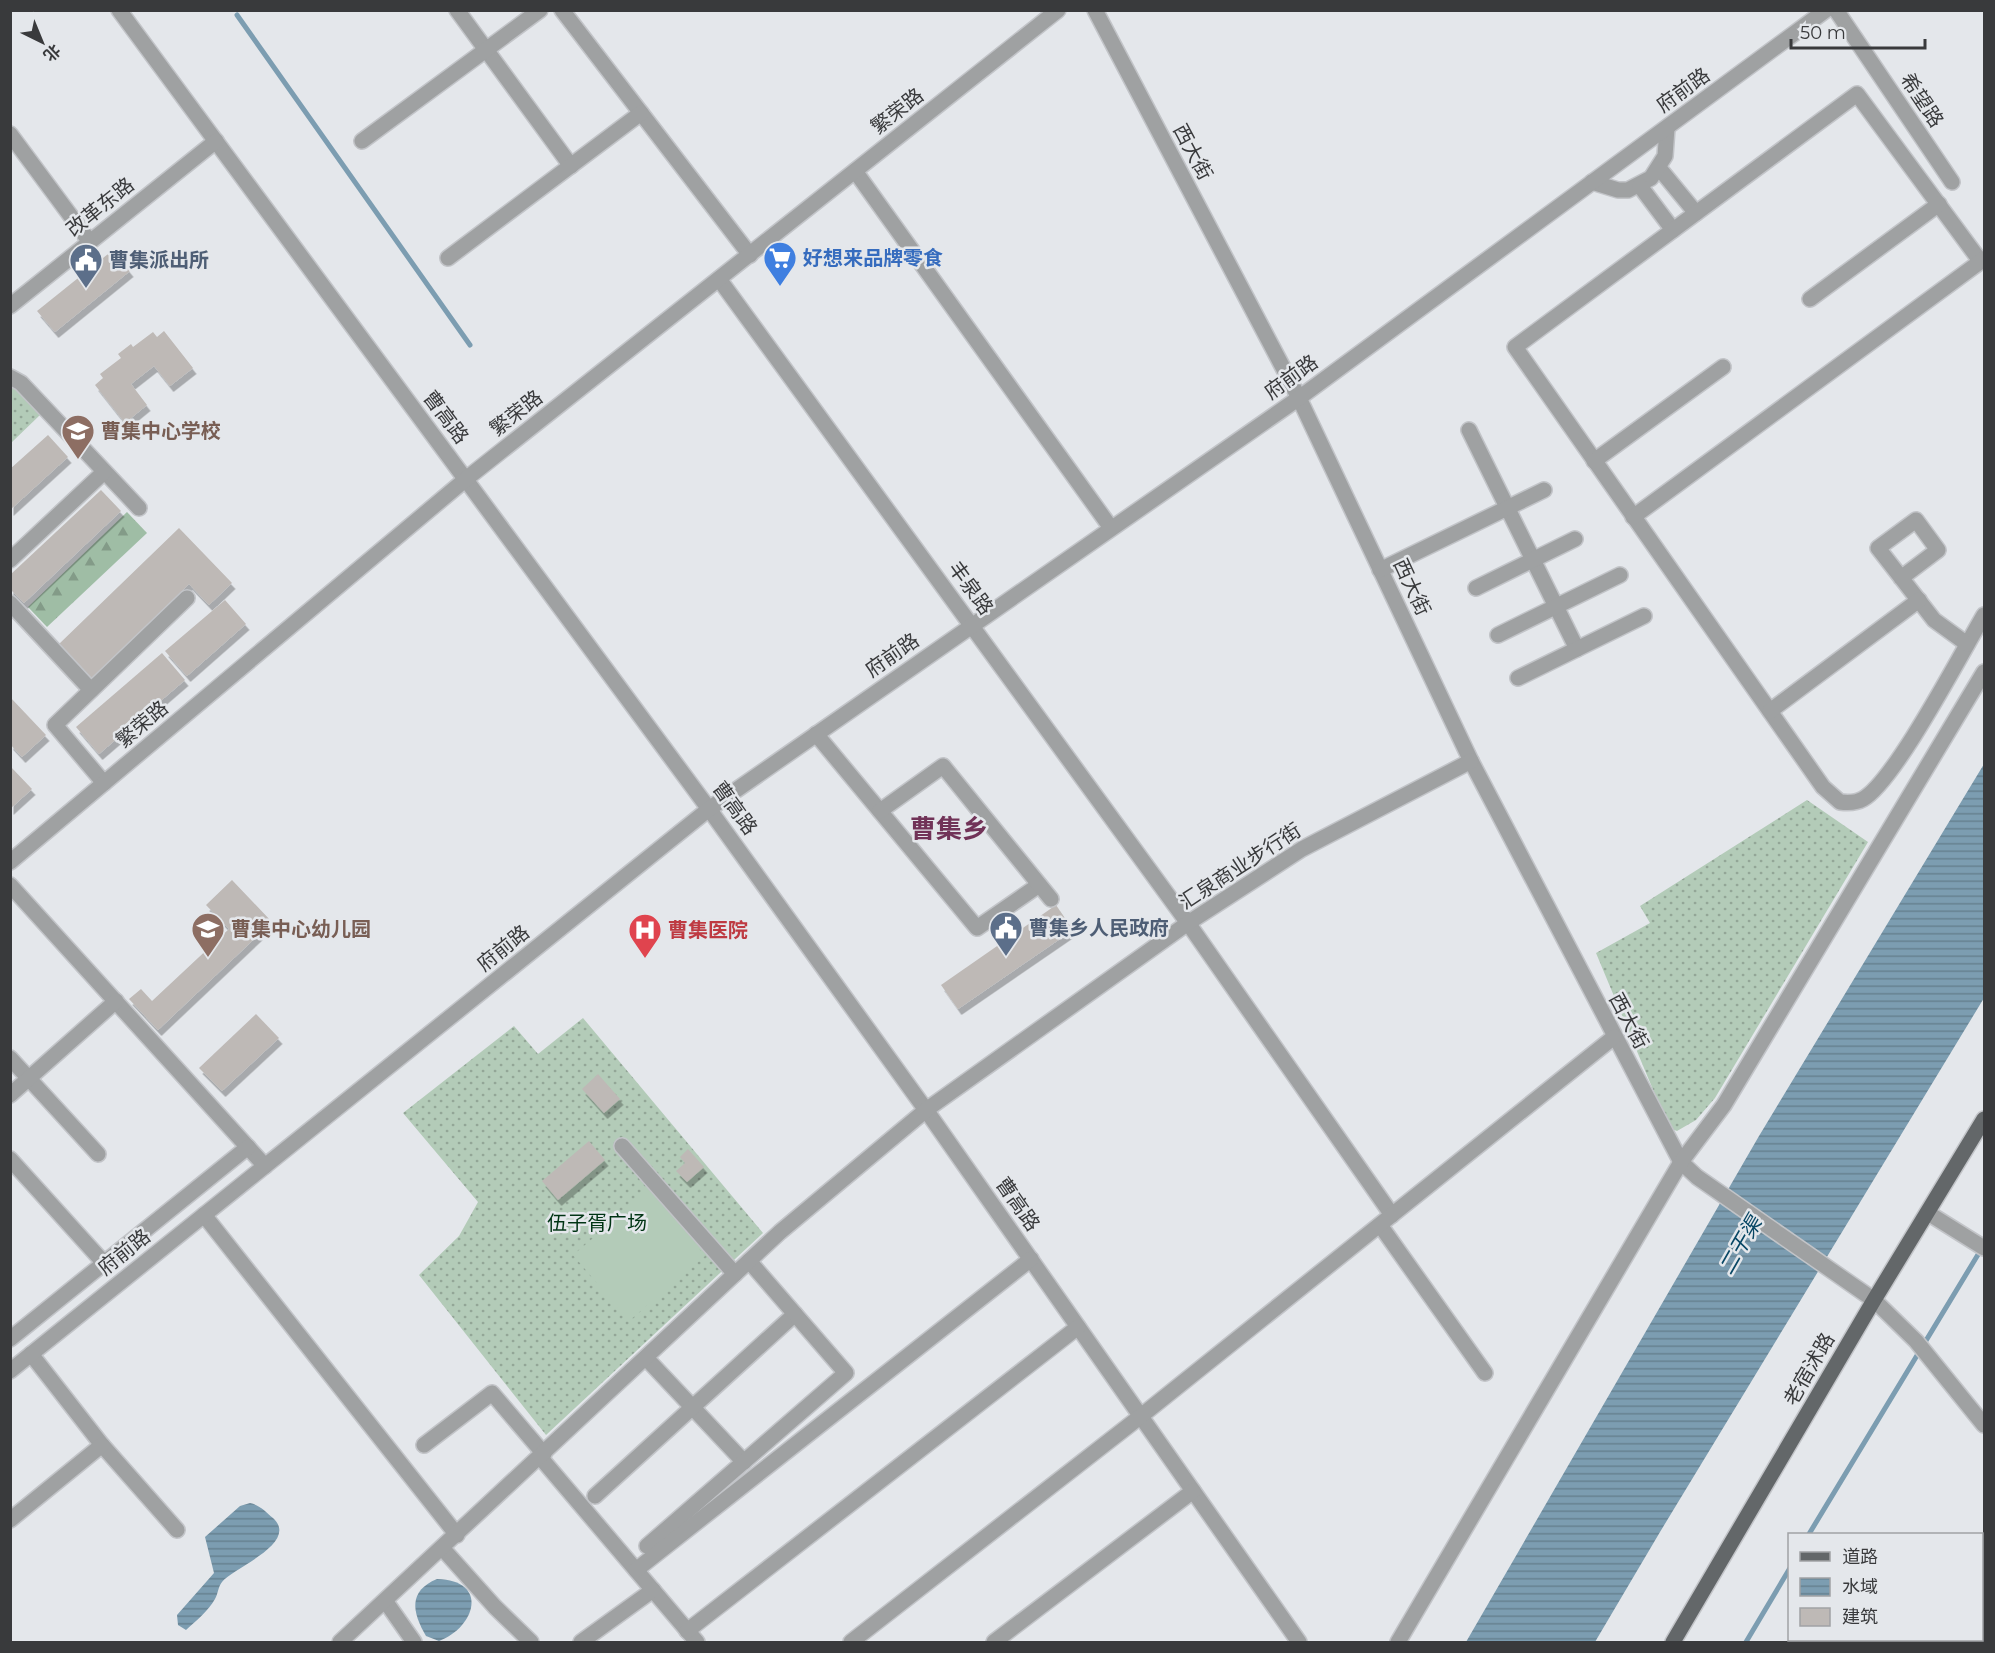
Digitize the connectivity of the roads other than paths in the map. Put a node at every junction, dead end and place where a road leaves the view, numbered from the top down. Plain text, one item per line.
1 (457, 10) edge
2 (540, 10) edge
3 (562, 10) edge
4 (1058, 10) edge
5 (1095, 10) edge
6 (1826, 10) edge
7 (1836, 10) edge
8 (123, 12) edge
9 (486, 50) junction
10 (641, 113) junction
11 (1667, 128) junction
12 (10, 134) edge
13 (216, 141) junction
14 (362, 141) dead end
15 (571, 166) junction
16 (1659, 168) junction
17 (855, 171) junction
18 (1592, 182) junction
19 (1952, 182) dead end
20 (1640, 186) junction
21 (1938, 204) junction
22 (1696, 213) junction
23 (1673, 230) junction
24 (90, 242) junction
25 (750, 255) junction
26 (448, 258) dead end
27 (1983, 260) edge
28 (719, 279) junction
29 (1810, 299) dead end
30 (10, 306) edge
31 (1723, 367) dead end
32 (10, 377) edge
33 (1299, 398) junction
34 (1469, 430) dead end
35 (1594, 460) junction
36 (104, 472) junction
37 (466, 479) junction
38 (1544, 490) dead end
39 (139, 508) dead end
40 (1507, 508) junction
41 (1633, 517) junction
42 (1111, 528) junction
43 (1575, 539) dead end
44 (10, 560) edge
45 (1533, 560) junction
46 (1380, 570) junction
47 (1620, 575) dead end
48 (1901, 578) dead end
49 (1476, 588) dead end
50 (188, 598) dead end
51 (1919, 600) junction
52 (10, 603) edge
53 (1556, 606) junction
54 (1984, 615) edge
55 (1644, 616) dead end
56 (972, 625) junction
57 (1498, 635) dead end
58 (1967, 644) junction
59 (1577, 649) junction
60 (1984, 672) edge
61 (1518, 678) dead end
62 (91, 690) junction
63 (1770, 711) junction
64 (816, 734) junction
65 (1471, 761) junction
66 (104, 783) junction
67 (709, 809) junction
68 (880, 811) junction
69 (10, 862) edge
70 (10, 885) edge
71 (1039, 885) junction
72 (1051, 899) dead end
73 (1188, 923) junction
74 (116, 1001) junction
75 (1614, 1038) junction
76 (10, 1058) edge
77 (29, 1078) junction
78 (10, 1095) edge
79 (926, 1110) junction
80 (1984, 1119) edge
81 (622, 1146) dead end
82 (248, 1147) junction
83 (98, 1154) dead end
84 (10, 1159) edge
85 (1681, 1162) junction
86 (265, 1166) junction
87 (1928, 1213) junction
88 (204, 1215) junction
89 (1386, 1220) junction
90 (1984, 1248) edge
91 (1031, 1259) junction
92 (749, 1261) junction
93 (104, 1263) junction
94 (735, 1274) junction
95 (1874, 1300) junction
96 (795, 1314) junction
97 (1078, 1327) junction
98 (12, 1334) edge
99 (31, 1354) junction
100 (646, 1358) junction
101 (10, 1371) edge
102 (1485, 1372) dead end
103 (692, 1407) junction
104 (1141, 1416) junction
105 (1984, 1425) edge
106 (102, 1445) junction
107 (424, 1445) dead end
108 (542, 1456) junction
109 (744, 1462) junction
110 (1193, 1491) junction
111 (595, 1496) dead end
112 (10, 1520) edge
113 (177, 1530) dead end
114 (457, 1535) junction
115 (647, 1546) dead end
116 (443, 1549) junction
117 (636, 1570) junction
118 (653, 1590) junction
119 (386, 1602) junction
120 (692, 1637) edge
121 (351, 1639) edge
122 (414, 1642) edge
123 (531, 1642) edge
124 (581, 1642) edge
125 (851, 1642) edge
126 (994, 1642) edge
127 (1299, 1642) edge
128 (1398, 1642) edge
129 (1672, 1642) edge

1 - 9 street
2 - 9 street
3 - 10 street
4 - 17 street, 繁荣路
5 - 33 street, 西大街
6 - 11 street, 府前路
7 - 19 street, 希望路
8 - 13 street, 曹高路
9 - 14 street
9 - 15 street
10 - 15 street
10 - 25 street
11 - 16 street
11 - 18 street, 府前路
12 - 24 street
13 - 24 street, 改革东路
13 - 37 street, 曹高路
15 - 26 street
16 - 20 street
16 - 22 street
17 - 25 street, 繁荣路
17 - 42 street
18 - 20 street
18 - 33 street, 府前路
20 - 23 street
21 - 22 street
21 - 27 street
21 - 29 street
22 - 23 street
23 - 35 street
24 - 30 street, 改革东路
25 - 28 street, 繁荣路
27 - 41 street
28 - 37 street, 繁荣路
28 - 56 street, 丰泉路
31 - 35 street
32 - 36 street
33 - 42 street, 府前路
33 - 46 street, 西大街
34 - 40 street
35 - 41 street
36 - 39 street
36 - 44 street
37 - 66 street, 繁荣路
37 - 67 street, 曹高路
38 - 40 street
40 - 45 street
40 - 46 street
41 - 63 street
42 - 56 street, 府前路
43 - 45 street
45 - 49 street
45 - 53 street
46 - 65 street, 西大街
47 - 53 street
48 - 51 street
50 - 62 street
51 - 58 street
51 - 63 street
52 - 62 street
53 - 57 street
53 - 59 street
54 - 58 street
55 - 59 street
56 - 64 street, 府前路
56 - 73 street, 丰泉路
58 - 63 street
59 - 61 street
60 - 85 street
62 - 66 street
64 - 67 street, 府前路
64 - 68 street
65 - 73 street, 汇泉商业步行街
65 - 75 street, 西大街
66 - 69 street, 繁荣路
67 - 79 street, 曹高路
67 - 86 street, 府前路
68 - 71 street
68 - 71 street
70 - 74 street
71 - 72 street
73 - 79 street, 汇泉商业步行街
73 - 89 street, 丰泉路
74 - 77 street
74 - 82 street
75 - 85 street, 西大街
75 - 89 street
76 - 77 street
77 - 78 street
77 - 83 street
79 - 91 street, 曹高路
79 - 92 street, 汇泉商业步行街
80 - 87 main road, 老宿沭路
81 - 94 street
82 - 86 street
82 - 93 street
84 - 93 street
85 - 95 street, 西大街
85 - 128 street
86 - 88 street, 府前路
87 - 90 street
87 - 95 main road, 老宿沭路
88 - 99 street, 府前路
88 - 114 street
89 - 102 street, 丰泉路
89 - 104 street
91 - 97 street, 曹高路
91 - 117 street
92 - 94 street, 汇泉商业步行街
92 - 96 street
93 - 98 street
94 - 100 street, 汇泉商业步行街
95 - 105 street, 西大街
95 - 129 main road, 老宿沭路
96 - 103 street
96 - 109 street
97 - 104 street, 曹高路
97 - 120 street
99 - 101 street, 府前路
99 - 106 street
100 - 103 street
100 - 108 street, 汇泉商业步行街
103 - 109 street
103 - 111 street
104 - 110 street, 曹高路
104 - 125 street
106 - 112 street
106 - 113 street
107 - 108 street
108 - 114 street, 汇泉商业步行街
108 - 117 street
109 - 115 street
110 - 126 street
110 - 127 street, 曹高路
114 - 116 street, 汇泉商业步行街
116 - 119 street, 汇泉商业步行街
116 - 123 street
117 - 118 street
118 - 120 street
118 - 124 street
119 - 121 street, 汇泉商业步行街
119 - 122 street

